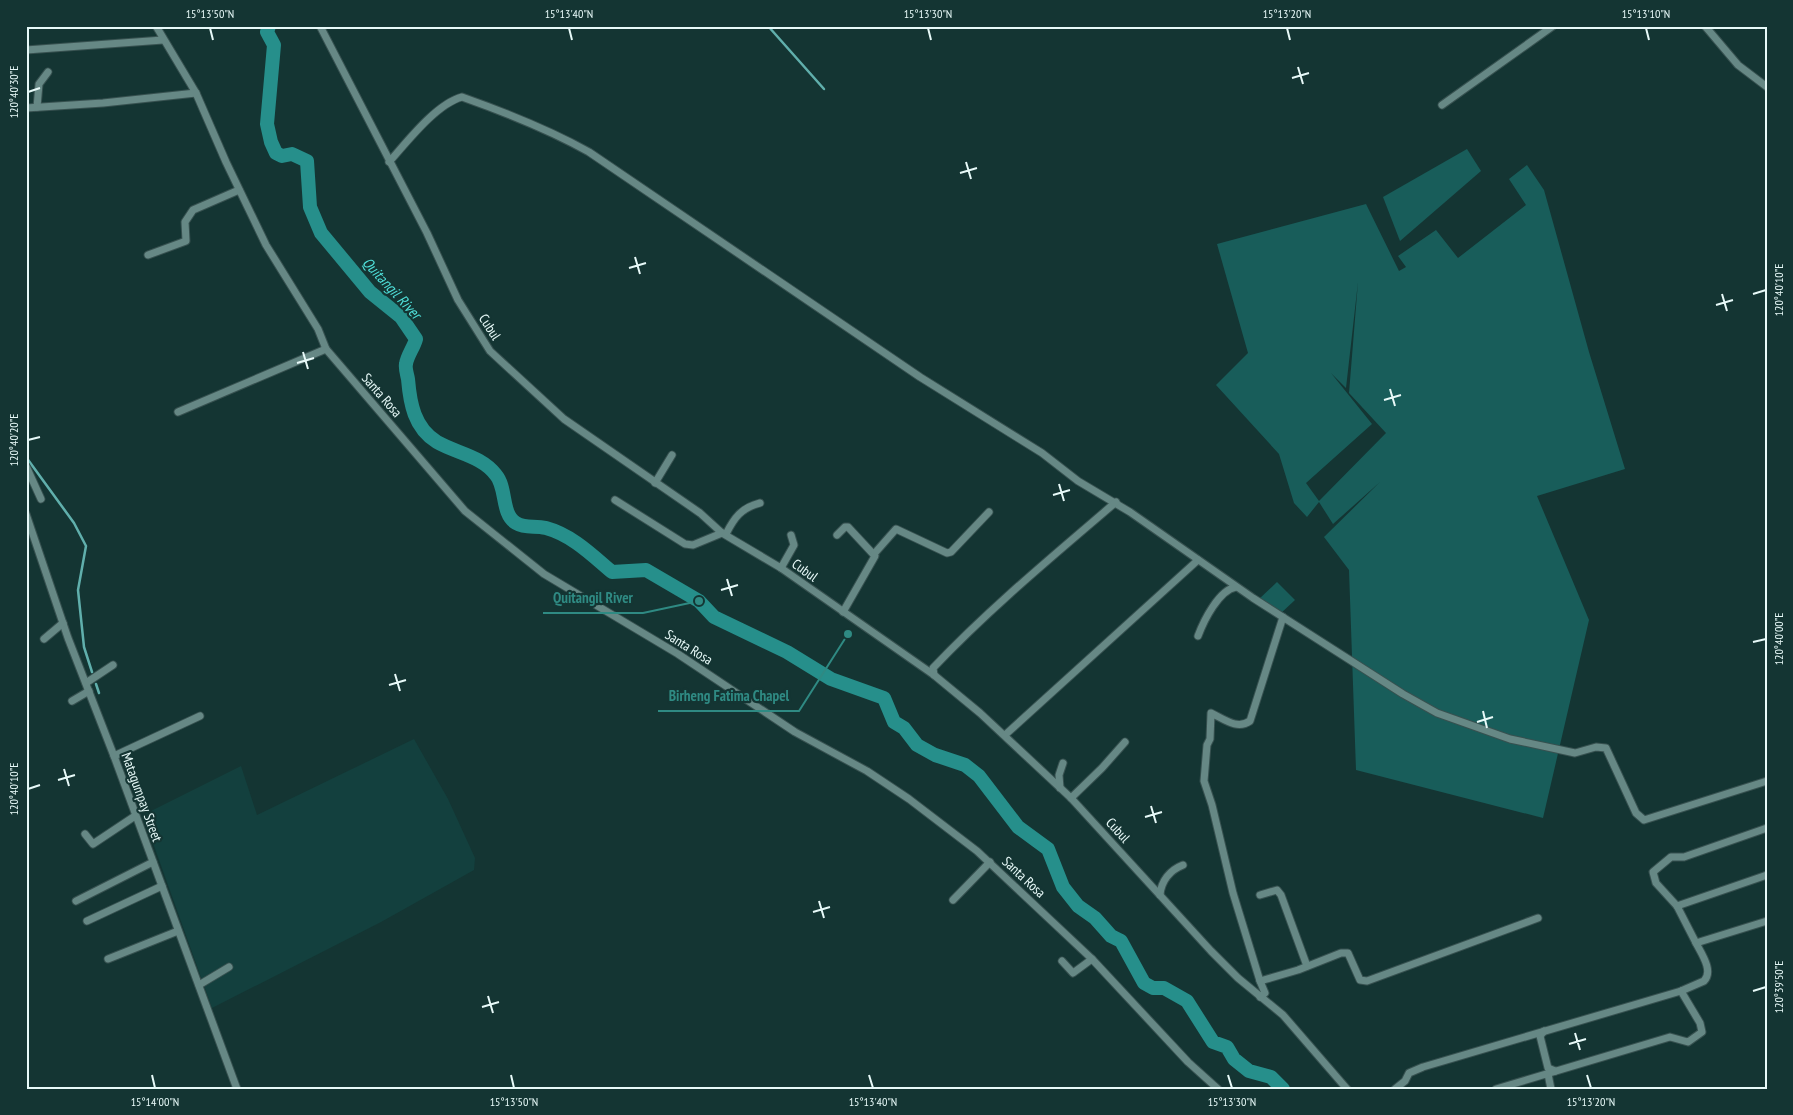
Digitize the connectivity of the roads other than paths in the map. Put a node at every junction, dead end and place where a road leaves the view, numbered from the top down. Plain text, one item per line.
1 (156, 26) edge
2 (320, 26) edge
3 (1553, 26) edge
4 (1705, 26) edge
5 (163, 40) junction
6 (26, 50) edge
7 (48, 72) dead end
8 (1767, 87) edge
9 (196, 93) junction
10 (1442, 105) dead end
11 (37, 107) junction
12 (26, 108) edge
13 (389, 162) junction
14 (240, 190) junction
15 (148, 255) dead end
16 (326, 348) junction
17 (178, 412) dead end
18 (672, 455) dead end
19 (26, 466) edge
20 (655, 483) junction
21 (41, 499) dead end
22 (615, 500) dead end
23 (1116, 502) junction
24 (760, 503) dead end
25 (989, 512) dead end
26 (26, 514) edge
27 (724, 534) junction
28 (791, 535) dead end
29 (836, 535) dead end
30 (874, 554) junction
31 (1198, 560) junction
32 (781, 568) junction
33 (1236, 586) junction
34 (843, 612) junction
35 (1283, 617) junction
36 (63, 623) junction
37 (1198, 636) dead end
38 (44, 639) dead end
39 (114, 665) dead end
40 (934, 675) junction
41 (86, 683) junction
42 (89, 691) junction
43 (72, 701) dead end
44 (200, 716) dead end
45 (1005, 735) junction
46 (1125, 742) dead end
47 (114, 756) junction
48 (1063, 763) dead end
49 (1767, 781) edge
50 (1060, 788) junction
51 (1071, 798) junction
52 (135, 816) junction
53 (1767, 828) edge
54 (85, 834) dead end
55 (153, 862) junction
56 (990, 862) junction
57 (1183, 864) dead end
58 (1767, 875) edge
59 (162, 886) junction
60 (1160, 895) junction
61 (1260, 895) dead end
62 (953, 900) dead end
63 (76, 901) dead end
64 (1677, 906) junction
65 (1538, 918) dead end
66 (87, 921) dead end
67 (1767, 921) edge
68 (178, 930) junction
69 (1696, 943) junction
70 (108, 959) dead end
71 (1092, 959) junction
72 (1062, 961) dead end
73 (1308, 966) junction
74 (229, 967) dead end
75 (1260, 981) junction
76 (199, 985) junction
77 (1681, 991) junction
78 (1260, 996) junction
79 (1544, 1031) junction
80 (1552, 1073) junction
81 (1405, 1081) junction
82 (237, 1089) edge
83 (1218, 1089) edge
84 (1347, 1089) edge
85 (1396, 1089) edge
86 (1409, 1089) edge
87 (1496, 1089) edge
88 (1551, 1089) edge

1 - 5 street, Santa Rosa
2 - 13 street, Cubul
3 - 10 street
4 - 8 street
5 - 6 street
5 - 9 street, Santa Rosa
7 - 11 street
9 - 11 street
9 - 14 street, Santa Rosa
11 - 12 street
13 - 20 street, Cubul
13 - 23 street
14 - 15 street
14 - 16 street, Santa Rosa
16 - 17 street
16 - 56 street, Santa Rosa
18 - 20 street
19 - 21 street
20 - 27 street, Cubul
22 - 27 street
23 - 31 street
23 - 40 street
24 - 27 street
25 - 30 street
26 - 36 street, Matagumpay Street
27 - 32 street, Cubul
28 - 32 street
29 - 30 street
30 - 34 street
31 - 33 street
31 - 45 street
32 - 34 street, Cubul
33 - 35 street
33 - 37 street
34 - 40 street, Cubul
35 - 49 street
35 - 75 street
36 - 38 street
36 - 41 street, Matagumpay Street
39 - 41 street
40 - 45 street, Cubul
41 - 42 street, Matagumpay Street
42 - 43 street
42 - 47 street, Matagumpay Street
44 - 47 street
45 - 50 street, Cubul
46 - 51 street
47 - 52 street, Matagumpay Street
48 - 50 street
50 - 51 street, Cubul
51 - 60 street, Cubul
52 - 54 street
52 - 55 street, Matagumpay Street
53 - 64 street
55 - 59 street, Matagumpay Street
55 - 63 street
56 - 62 street
56 - 71 street, Santa Rosa
57 - 60 street
58 - 64 street
59 - 66 street
59 - 68 street, Matagumpay Street
60 - 78 street, Cubul
61 - 73 street
64 - 69 street
65 - 73 street
67 - 69 street
68 - 70 street
68 - 76 street, Matagumpay Street
69 - 77 street
71 - 72 street
71 - 83 street, Santa Rosa
73 - 75 street
74 - 76 street
75 - 78 street
76 - 82 street, Matagumpay Street
77 - 79 street
77 - 80 street
78 - 84 street, Cubul
79 - 80 street
79 - 81 street
80 - 87 street
80 - 88 street
81 - 85 street
81 - 86 street

